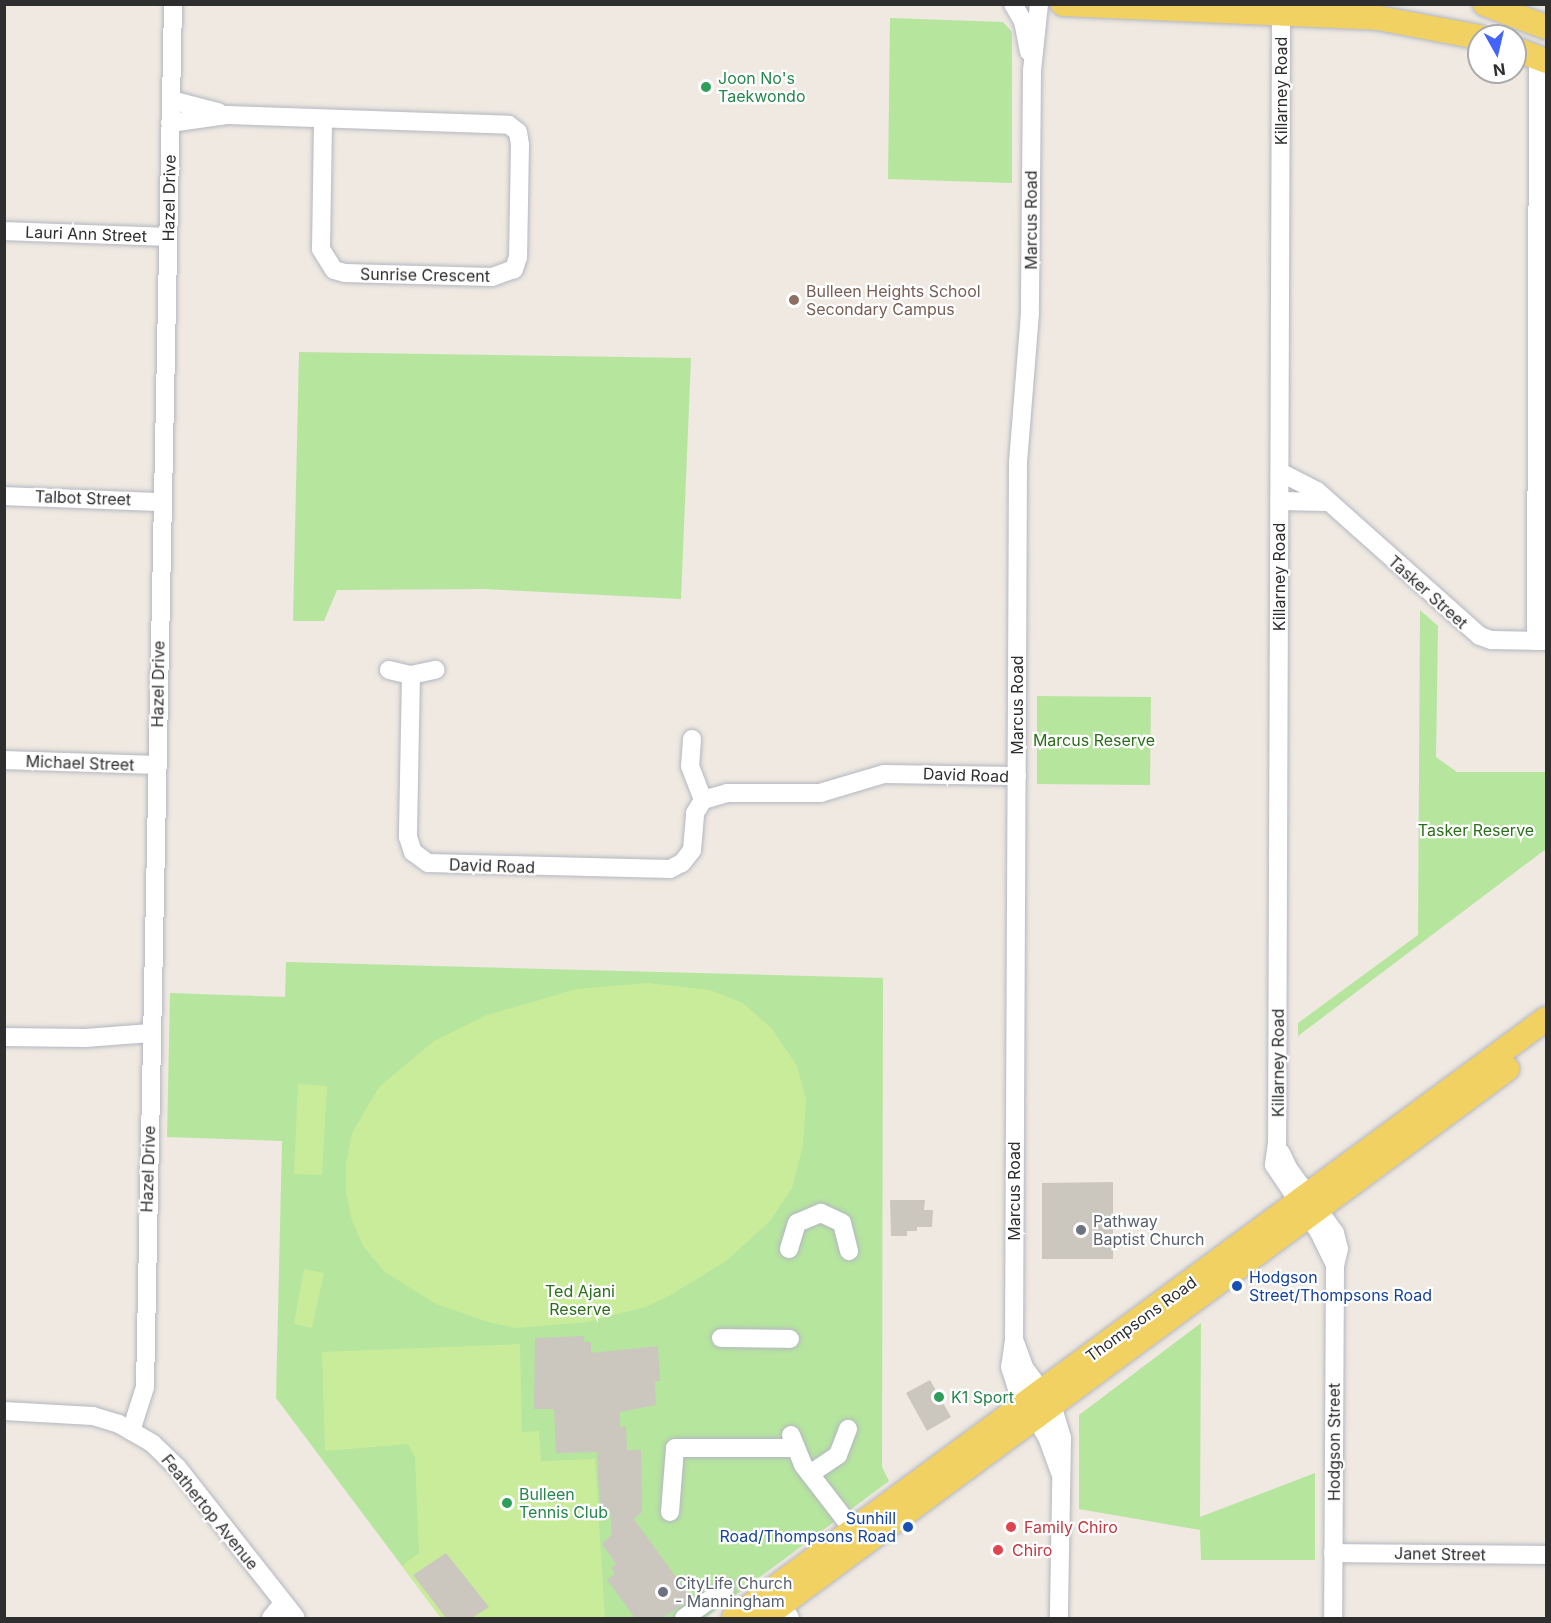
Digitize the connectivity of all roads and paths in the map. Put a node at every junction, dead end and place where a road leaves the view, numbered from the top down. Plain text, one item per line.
1 (173, 4) edge
2 (1013, 4) edge
3 (1039, 4) edge
4 (1063, 4) edge
5 (1485, 4) edge
6 (1281, 12) junction
7 (1546, 27) edge
8 (1467, 35) edge
9 (1527, 54) edge
10 (1542, 60) edge
11 (1032, 71) junction
12 (171, 100) junction
13 (228, 115) junction
14 (323, 119) junction
15 (170, 123) junction
16 (4, 231) edge
17 (168, 237) junction
18 (1280, 472) junction
19 (4, 496) edge
20 (1280, 501) junction
21 (162, 502) junction
22 (1327, 502) junction
23 (1541, 641) edge
24 (389, 670) dead end
25 (435, 670) dead end
26 (411, 675) junction
27 (692, 739) dead end
28 (4, 760) edge
29 (156, 765) junction
30 (1017, 776) junction
31 (703, 800) junction
32 (1546, 1018) edge
33 (4, 1037) edge
34 (1546, 1039) edge
35 (151, 1040) junction
36 (1308, 1206) junction
37 (789, 1249) dead end
38 (849, 1251) dead end
39 (721, 1338) dead end
40 (790, 1339) dead end
41 (1040, 1404) junction
42 (4, 1411) edge
43 (125, 1427) junction
44 (848, 1429) dead end
45 (810, 1474) junction
46 (670, 1512) dead end
47 (858, 1537) junction
48 (1333, 1553) junction
49 (1546, 1555) edge
50 (763, 1612) edge
51 (291, 1614) edge
52 (271, 1618) edge
53 (684, 1618) edge
54 (1059, 1618) edge
55 (1333, 1618) edge

1 - 12 street, Hazel Drive
2 - 11 street, Marcus Road
3 - 11 street, Marcus Road
4 - 6 main road
5 - 7 main road
6 - 8 main road
6 - 18 street, Killarney Road
9 - 10 main road
10 - 23 street
11 - 30 street, Marcus Road
12 - 13 street, Sunrise Crescent
12 - 15 street, Hazel Drive
13 - 14 street, Sunrise Crescent
13 - 15 street, Sunrise Crescent
14 - 14 street, Sunrise Crescent
15 - 17 street, Hazel Drive
16 - 17 street, Lauri Ann Street
17 - 21 street, Hazel Drive
18 - 20 street, Killarney Road
18 - 22 street, Tasker Street
19 - 21 street, Talbot Street
20 - 22 street
20 - 36 street, Killarney Road
21 - 29 street, Hazel Drive
22 - 23 street, Tasker Street
24 - 26 street
25 - 26 street
26 - 31 street, David Road
27 - 31 street
28 - 29 street, Michael Street
29 - 35 street, Hazel Drive
30 - 31 street, David Road
30 - 41 street, Marcus Road
32 - 36 main road, Thompsons Road
33 - 35 street
34 - 36 main road, Thompsons Road
35 - 43 street, Hazel Drive
36 - 41 main road, Thompsons Road
36 - 48 street, Hodgson Street
37 - 38 street
39 - 40 street
41 - 47 main road, Thompsons Road
41 - 54 street, Marcus Road
42 - 43 street, Feathertop Avenue
43 - 51 street, Feathertop Avenue
44 - 45 street
45 - 46 street
45 - 47 street
47 - 50 main road, Thompsons Road
48 - 49 street, Janet Street
48 - 55 street, Hodgson Street
50 - 53 street
51 - 52 street

